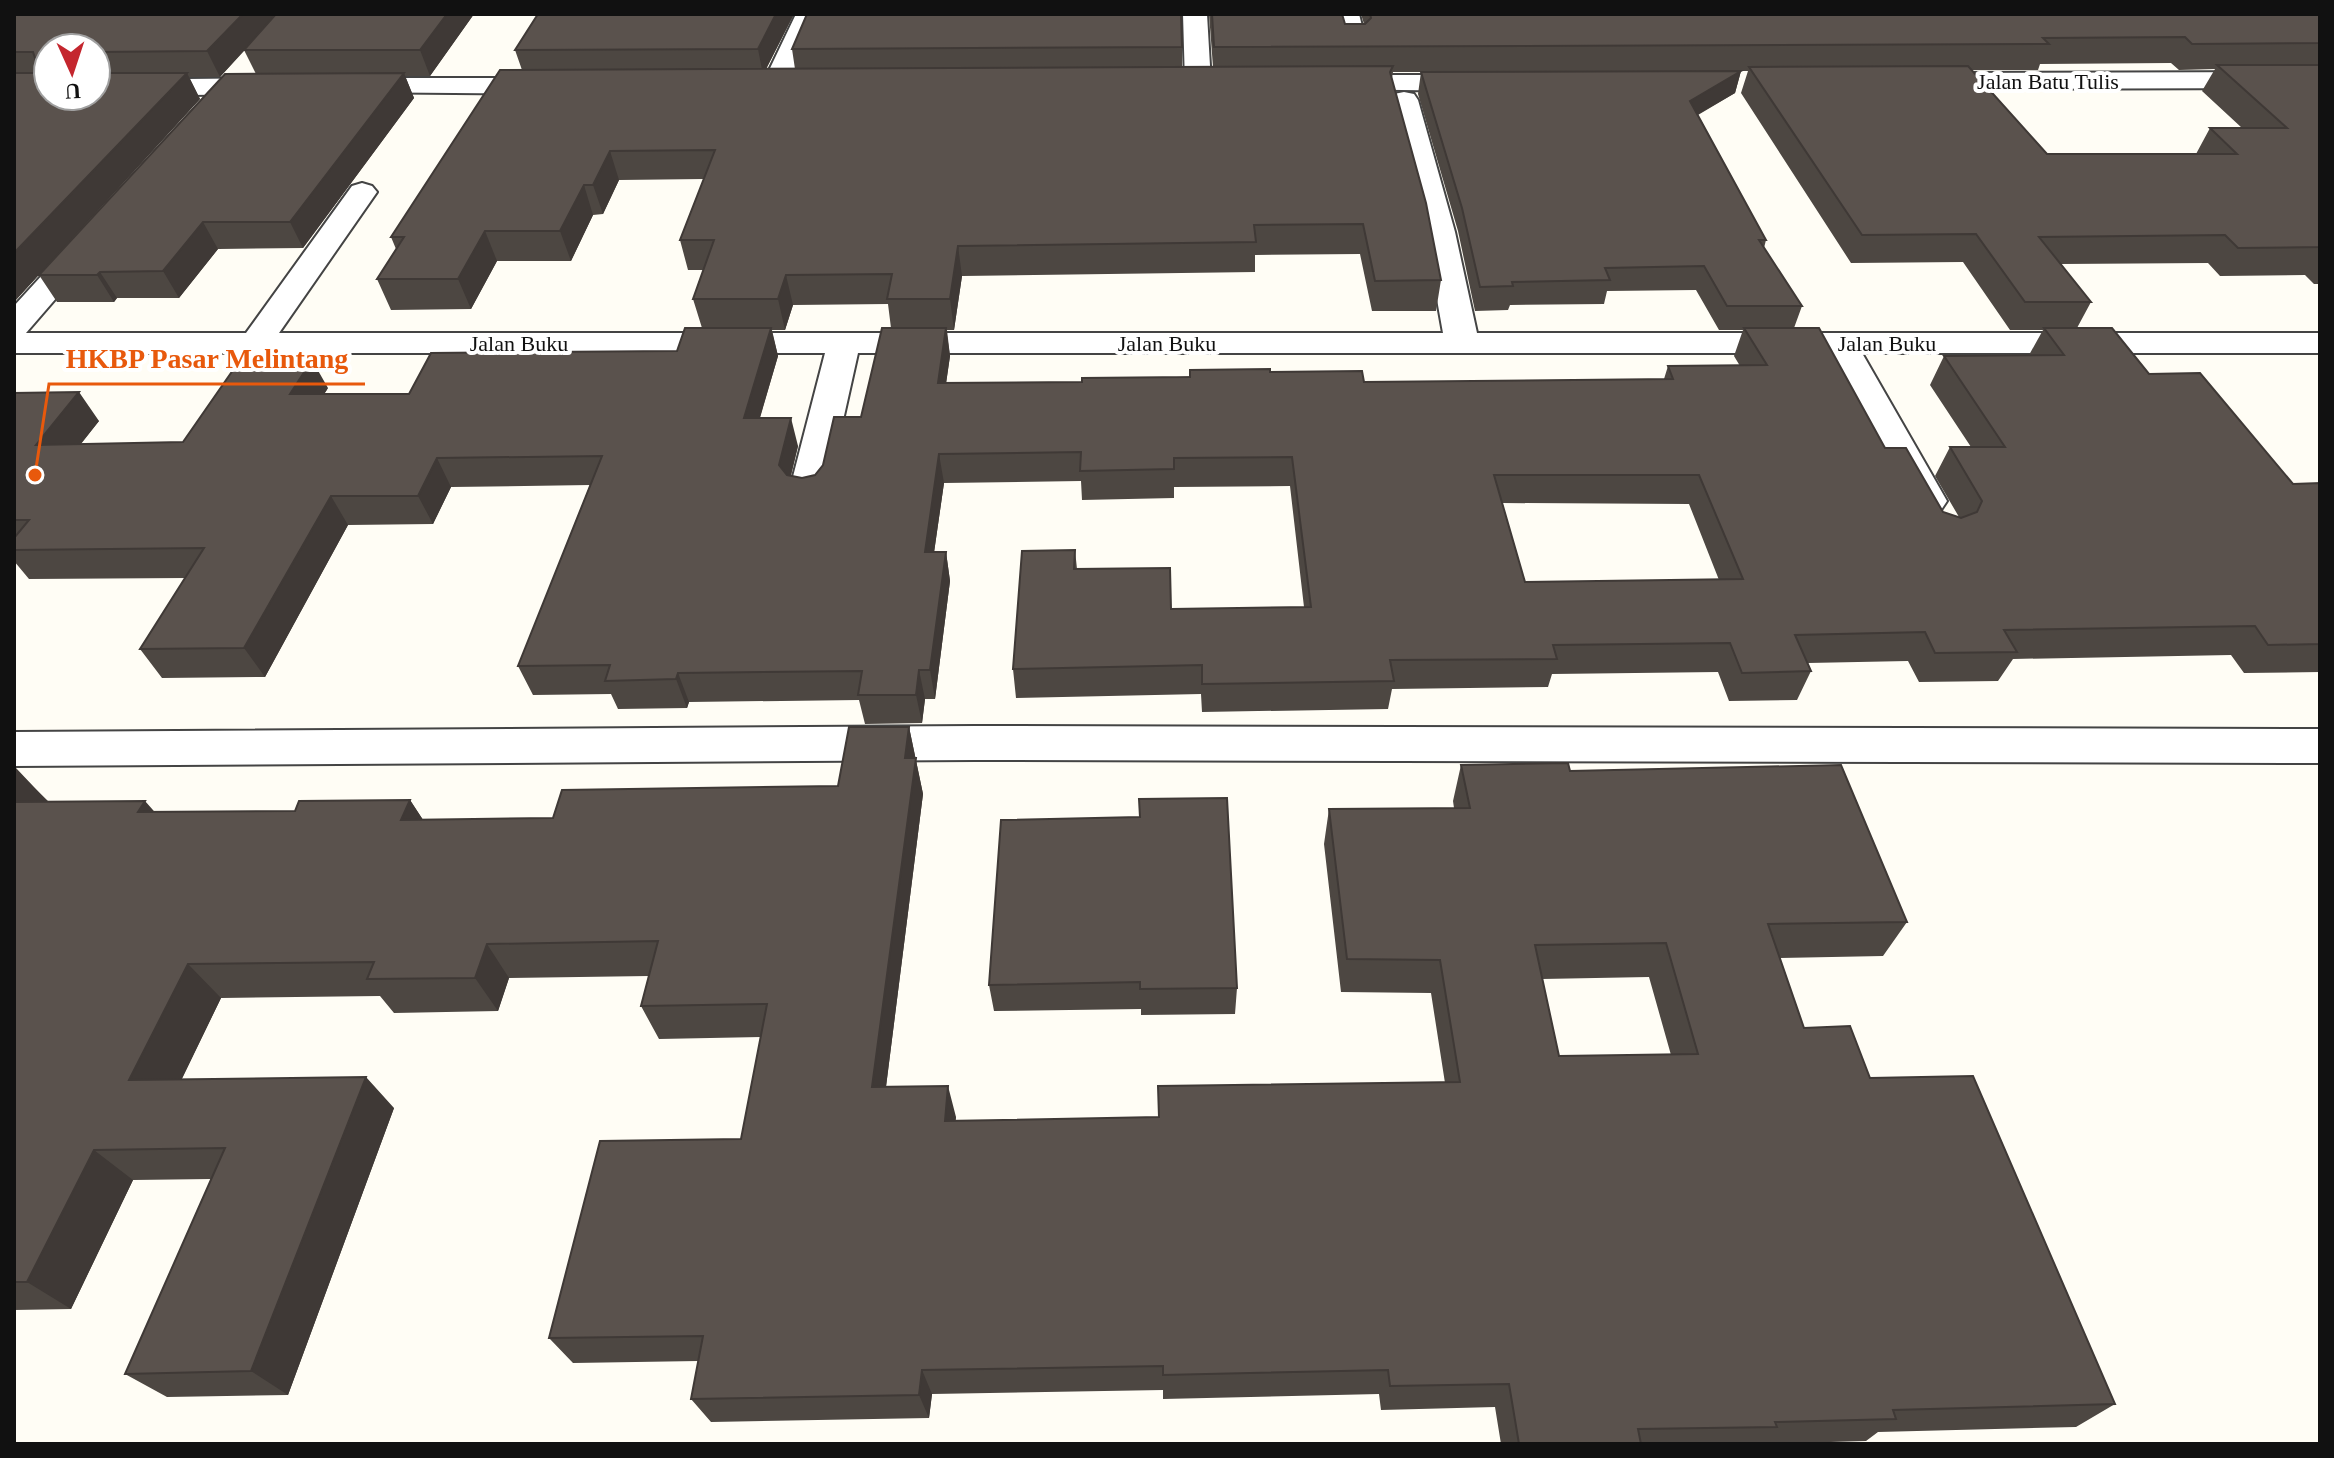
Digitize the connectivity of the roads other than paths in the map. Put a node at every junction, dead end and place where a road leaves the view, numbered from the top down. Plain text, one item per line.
1 (808, 14) edge
2 (1195, 14) edge
3 (1347, 14) edge
4 (1353, 42) edge
5 (257, 55) edge
6 (2320, 80) edge
7 (1897, 82) edge
8 (1198, 83) junction
9 (1229, 83) edge
10 (1306, 83) edge
11 (1510, 83) edge
12 (1167, 84) edge
13 (744, 85) edge
14 (775, 85) junction
15 (806, 85) edge
16 (573, 86) edge
17 (229, 87) junction
18 (112, 88) edge
19 (1404, 100) dead end
20 (208, 109) edge
21 (362, 192) dead end
22 (106, 223) edge
23 (14, 326) edge
24 (256, 342) junction
25 (14, 343) edge
26 (844, 343) junction
27 (1462, 343) junction
28 (1839, 343) junction
29 (2320, 343) edge
30 (808, 492) edge
31 (1944, 531) edge
32 (2320, 746) edge
33 (14, 749) edge

1 - 14 street
2 - 8 street
3 - 4 street
5 - 17 street
6 - 7 street, Jalan Batu Tulis
8 - 9 street
8 - 12 street
10 - 11 street
13 - 14 street
14 - 15 street
16 - 17 street
17 - 18 street
17 - 20 street
19 - 27 street
21 - 24 street
22 - 23 street
24 - 25 street, Jalan Buku
24 - 26 street, Jalan Buku
26 - 27 street, Jalan Buku
26 - 30 street
27 - 28 street, Jalan Buku
28 - 29 street, Jalan Buku
28 - 31 street
32 - 33 street

